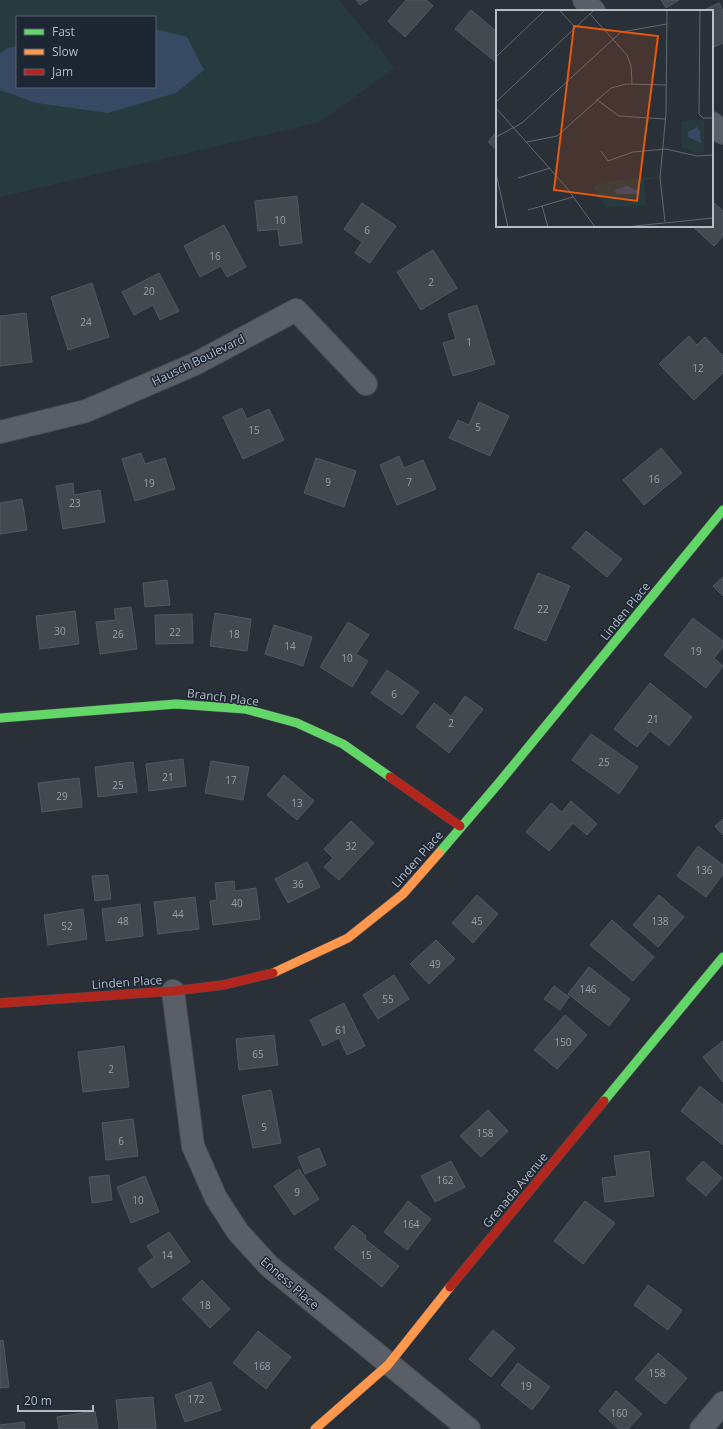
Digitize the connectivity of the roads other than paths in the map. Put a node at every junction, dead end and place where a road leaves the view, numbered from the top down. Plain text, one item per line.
1 (584, 0) edge
2 (593, 10) edge
3 (713, 124) edge
4 (723, 133) edge
5 (366, 384) dead end
6 (0, 432) edge
7 (723, 510) edge
8 (0, 718) edge
9 (460, 826) junction
10 (723, 958) edge
11 (173, 991) junction
12 (0, 1003) edge
13 (388, 1365) junction
14 (315, 1429) edge
15 (468, 1429) edge

1 - 2 street
3 - 4 street
5 - 6 street, Hausch Boulevard
7 - 9 street, Linden Place
8 - 9 street, Branch Place
9 - 11 street, Linden Place
10 - 13 street, Grenada Avenue
11 - 12 street, Linden Place
11 - 13 street, Enness Place
13 - 14 street, Grenada Avenue
13 - 15 street, Enness Place

